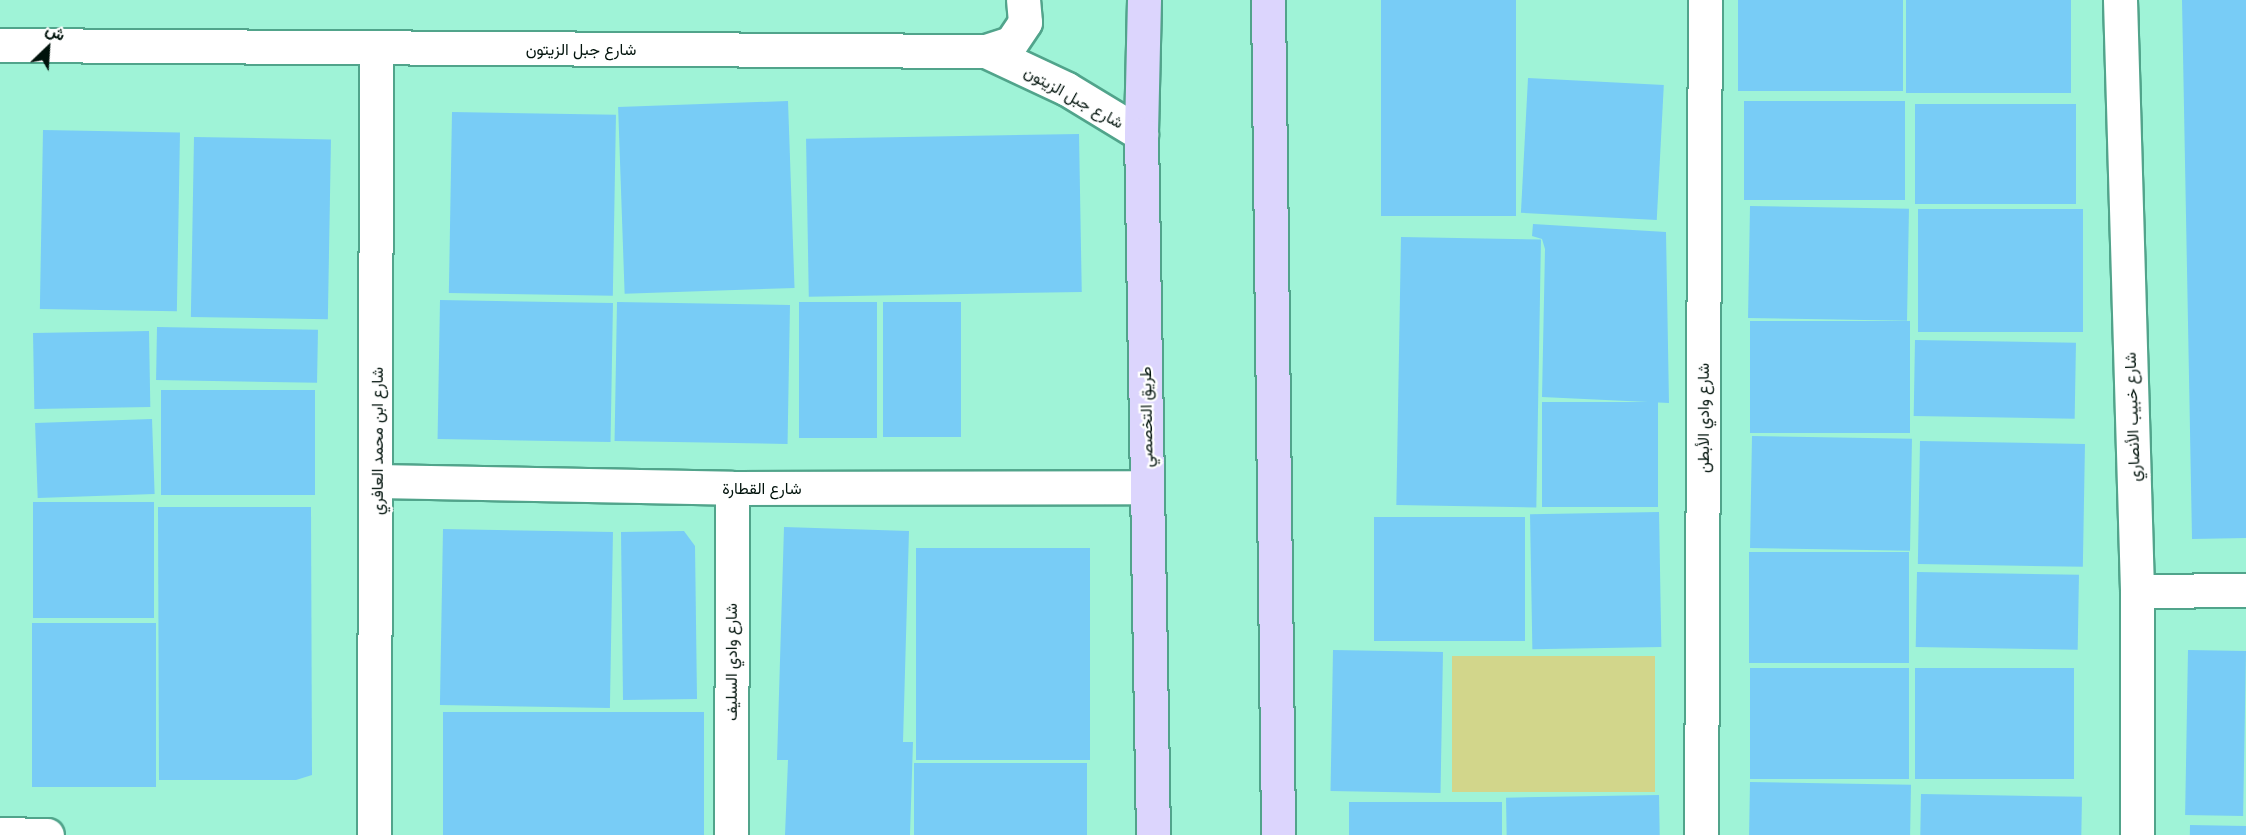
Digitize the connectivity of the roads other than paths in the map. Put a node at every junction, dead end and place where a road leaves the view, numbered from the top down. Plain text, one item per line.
1 (1023, 0) edge
2 (1144, 0) edge
3 (1268, 0) edge
4 (1705, 0) edge
5 (2120, 0) edge
6 (0, 45) edge
7 (376, 47) junction
8 (986, 51) junction
9 (1141, 134) junction
10 (377, 481) junction
11 (1148, 487) junction
12 (732, 488) junction
13 (2246, 590) edge
14 (2137, 591) junction
15 (0, 834) edge
16 (47, 835) edge
17 (374, 835) edge
18 (730, 835) edge
19 (1153, 835) edge
20 (1278, 835) edge
21 (1701, 835) edge
22 (2137, 835) edge

1 - 8 street
2 - 9 main road, طريق التخصصي
3 - 20 main road
4 - 21 street, شارع وادي الأبطن
5 - 14 street, شارع خبيب الأنصاري
6 - 7 street, شارع جبل الزيتون
7 - 8 street, شارع جبل الزيتون
7 - 10 street, شارع ابن محمد العافري
8 - 9 street, شارع جبل الزيتون
9 - 11 main road, طريق التخصصي
10 - 12 street, شارع القطارة
10 - 17 street, شارع ابن محمد العافري
11 - 12 street, شارع القطارة
11 - 19 main road, طريق التخصصي
12 - 18 street, شارع وادي السليف
13 - 14 street
14 - 22 street, شارع خبيب الأنصاري
15 - 16 street

